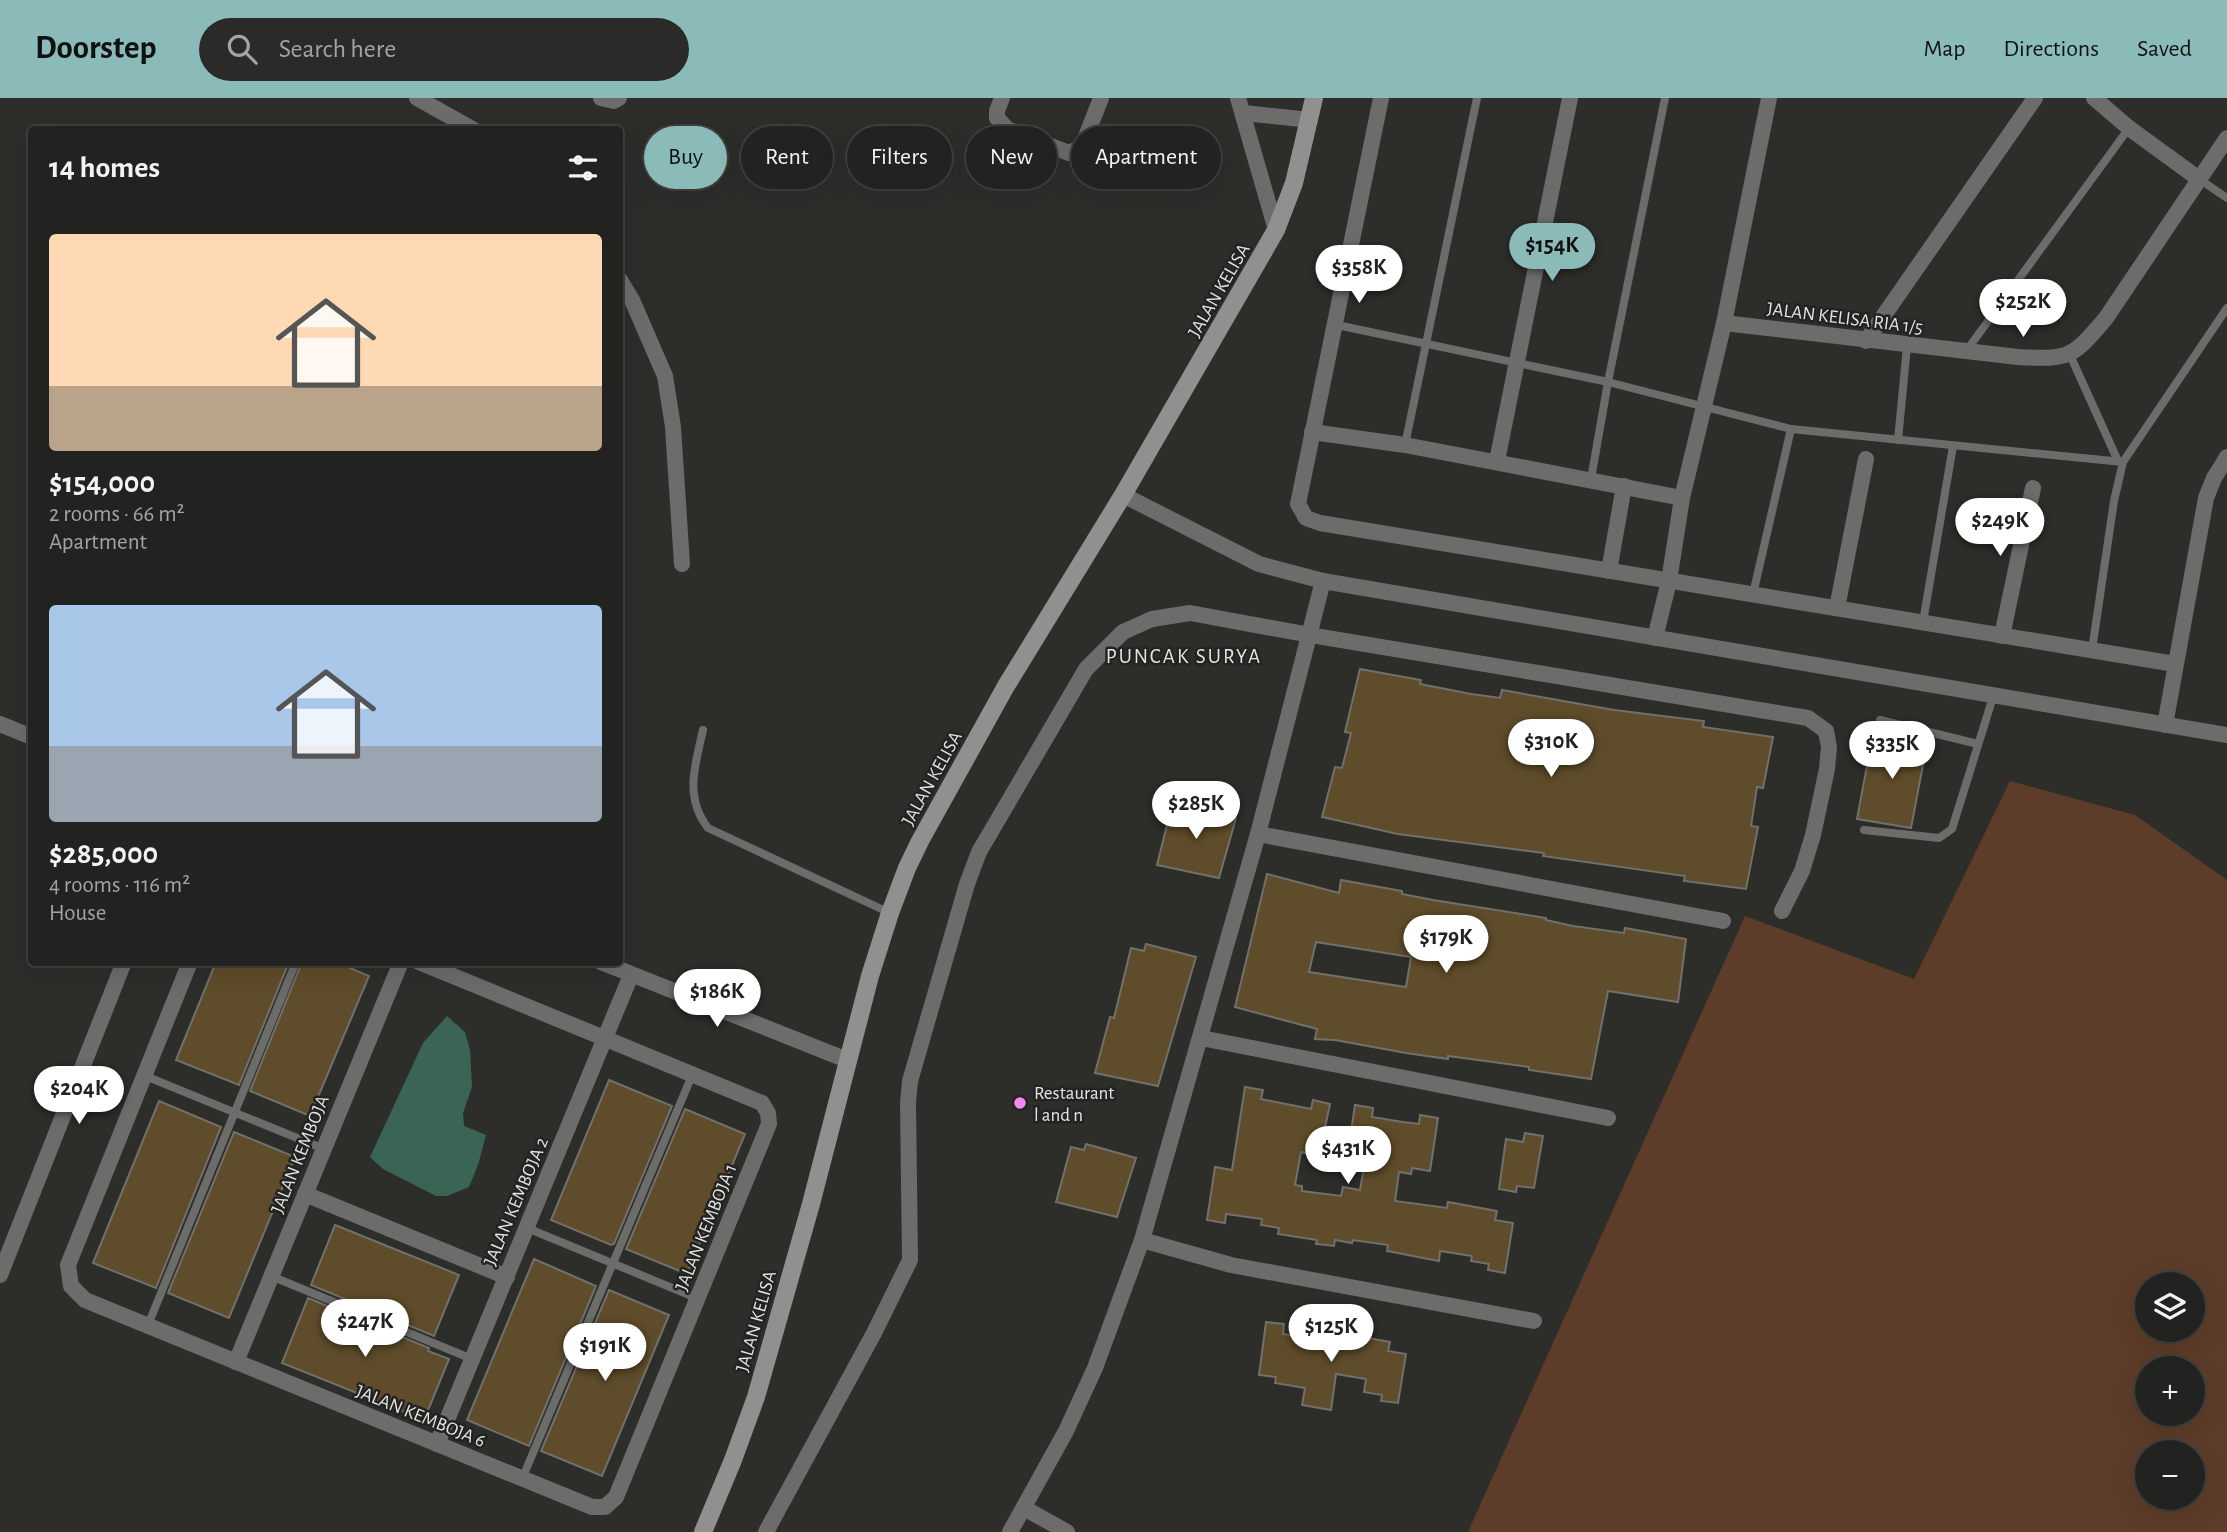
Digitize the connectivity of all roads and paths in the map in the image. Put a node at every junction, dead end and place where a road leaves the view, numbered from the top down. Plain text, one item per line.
1 (417, 98) edge
2 (601, 98) edge
3 (619, 98) edge
4 (1002, 98) edge
5 (1101, 98) edge
6 (1314, 98) edge
7 (1381, 98) edge
8 (1477, 98) edge
9 (1570, 98) edge
10 (1665, 98) edge
11 (1769, 98) edge
12 (2035, 98) edge
13 (2094, 98) edge
14 (1241, 106) edge
15 (1310, 120) junction
16 (467, 126) edge
17 (2129, 128) junction
18 (2227, 138) edge
19 (2199, 179) junction
20 (2227, 198) edge
21 (1276, 230) junction
22 (623, 285) edge
23 (2227, 308) edge
24 (1724, 323) junction
25 (1336, 325) junction
26 (1866, 341) junction
27 (1428, 344) junction
28 (1907, 346) junction
29 (1966, 352) junction
30 (2070, 355) junction
31 (1517, 362) junction
32 (1608, 382) junction
33 (1704, 408) junction
34 (1791, 429) junction
35 (1312, 432) junction
36 (1898, 440) junction
37 (1405, 445) junction
38 (1953, 446) junction
39 (2227, 457) edge
40 (1866, 459) dead end
41 (1497, 461) junction
42 (2121, 461) junction
43 (1591, 479) junction
44 (1624, 486) junction
45 (2033, 488) dead end
46 (1123, 495) junction
47 (1682, 498) junction
48 (682, 564) dead end
49 (1609, 571) junction
50 (1323, 581) junction
51 (1669, 581) junction
52 (1753, 594) junction
53 (1837, 608) junction
54 (1923, 622) junction
55 (1310, 635) junction
56 (2002, 636) junction
57 (1656, 638) junction
58 (2092, 650) junction
59 (2175, 664) junction
60 (1993, 696) junction
61 (1880, 720) dead end
62 (0, 724) edge
63 (2165, 725) junction
64 (703, 730) dead end
65 (28, 735) edge
66 (2227, 735) edge
67 (1978, 744) junction
68 (1864, 830) dead end
69 (1258, 834) junction
70 (1782, 911) dead end
71 (890, 913) junction
72 (1723, 921) dead end
73 (122, 966) edge
74 (188, 966) edge
75 (294, 966) edge
76 (399, 966) edge
77 (429, 966) edge
78 (610, 966) edge
79 (631, 975) junction
80 (1201, 1038) junction
81 (605, 1039) junction
82 (848, 1060) junction
83 (692, 1073) junction
84 (143, 1075) junction
85 (235, 1112) junction
86 (1608, 1118) dead end
87 (324, 1149) junction
88 (305, 1194) junction
89 (527, 1228) junction
90 (1142, 1240) junction
91 (613, 1264) junction
92 (0, 1275) edge
93 (271, 1276) junction
94 (507, 1277) junction
95 (699, 1299) junction
96 (1534, 1321) dead end
97 (148, 1325) junction
98 (473, 1359) junction
99 (236, 1362) junction
100 (438, 1444) junction
101 (522, 1479) junction
102 (605, 1507) joint
103 (1024, 1508) junction
104 (703, 1532) edge
105 (766, 1532) edge
106 (1010, 1532) edge
107 (1068, 1532) edge

1 - 16 street
2 - 3 street
4 - 5 street
6 - 15 main road, JALAN KELISA
7 - 25 street
8 - 27 lane
9 - 31 street
10 - 32 lane
11 - 24 street
12 - 26 street
13 - 17 street
14 - 15 street
14 - 21 street
15 - 21 main road, JALAN KELISA
17 - 19 street
17 - 29 lane
18 - 19 street
19 - 20 lane
19 - 30 street
21 - 46 main road, JALAN KELISA
22 - 48 street
23 - 42 lane
24 - 26 street, JALAN KELISA RIA 1/5
24 - 33 street
25 - 27 lane
25 - 35 street
26 - 28 street, JALAN KELISA RIA 1/5
27 - 31 lane
27 - 37 lane
28 - 29 street, JALAN KELISA RIA 1/5
28 - 36 lane
29 - 30 street, JALAN KELISA RIA 1/5
30 - 42 lane
31 - 32 lane
31 - 41 street
32 - 33 lane
32 - 43 lane
33 - 34 lane
33 - 47 street
34 - 36 lane
34 - 52 lane
35 - 37 street
35 - 49 street
36 - 38 lane
37 - 41 street
38 - 42 lane
38 - 54 lane
39 - 59 street
40 - 53 street
41 - 43 street
42 - 58 lane
43 - 44 street
44 - 47 street
44 - 49 street
45 - 56 street
46 - 50 street
46 - 71 main road, JALAN KELISA
47 - 51 street
49 - 51 street
50 - 55 street
50 - 57 street
51 - 52 street
51 - 57 street
52 - 53 street
53 - 54 street
54 - 56 street
55 - 69 street
55 - 70 street
55 - 105 street
56 - 58 street
57 - 60 street
58 - 59 street
59 - 63 street
60 - 63 street
60 - 67 lane
61 - 67 lane
62 - 65 street
63 - 66 street
64 - 71 lane
67 - 68 lane
69 - 72 street
69 - 80 street
71 - 82 main road, JALAN KELISA
73 - 92 street
74 - 84 street
75 - 85 lane
76 - 87 street, JALAN KEMBOJA
77 - 81 street
78 - 79 street
79 - 81 street, JALAN KEMBOJA 2
79 - 82 street
80 - 86 street
80 - 90 street
81 - 83 street
81 - 89 street, JALAN KEMBOJA 2
82 - 104 main road, JALAN KELISA
83 - 91 lane
83 - 95 street, JALAN KEMBOJA 1
84 - 85 lane
84 - 97 street, JALAN KEMBOJA 6
85 - 87 lane
85 - 97 lane
87 - 88 street, JALAN KEMBOJA
88 - 93 street, JALAN KEMBOJA
88 - 94 street
89 - 91 lane
89 - 94 street, JALAN KEMBOJA 2
90 - 96 street
90 - 103 street
91 - 95 lane
91 - 101 lane
93 - 98 lane
93 - 99 street, JALAN KEMBOJA
94 - 98 street, JALAN KEMBOJA 2
95 - 102 street, JALAN KEMBOJA 1
97 - 99 street, JALAN KEMBOJA 6
98 - 100 street, JALAN KEMBOJA 2
99 - 100 street, JALAN KEMBOJA 6
100 - 101 street, JALAN KEMBOJA 6
101 - 102 street, JALAN KEMBOJA 6
103 - 106 street
103 - 107 street

